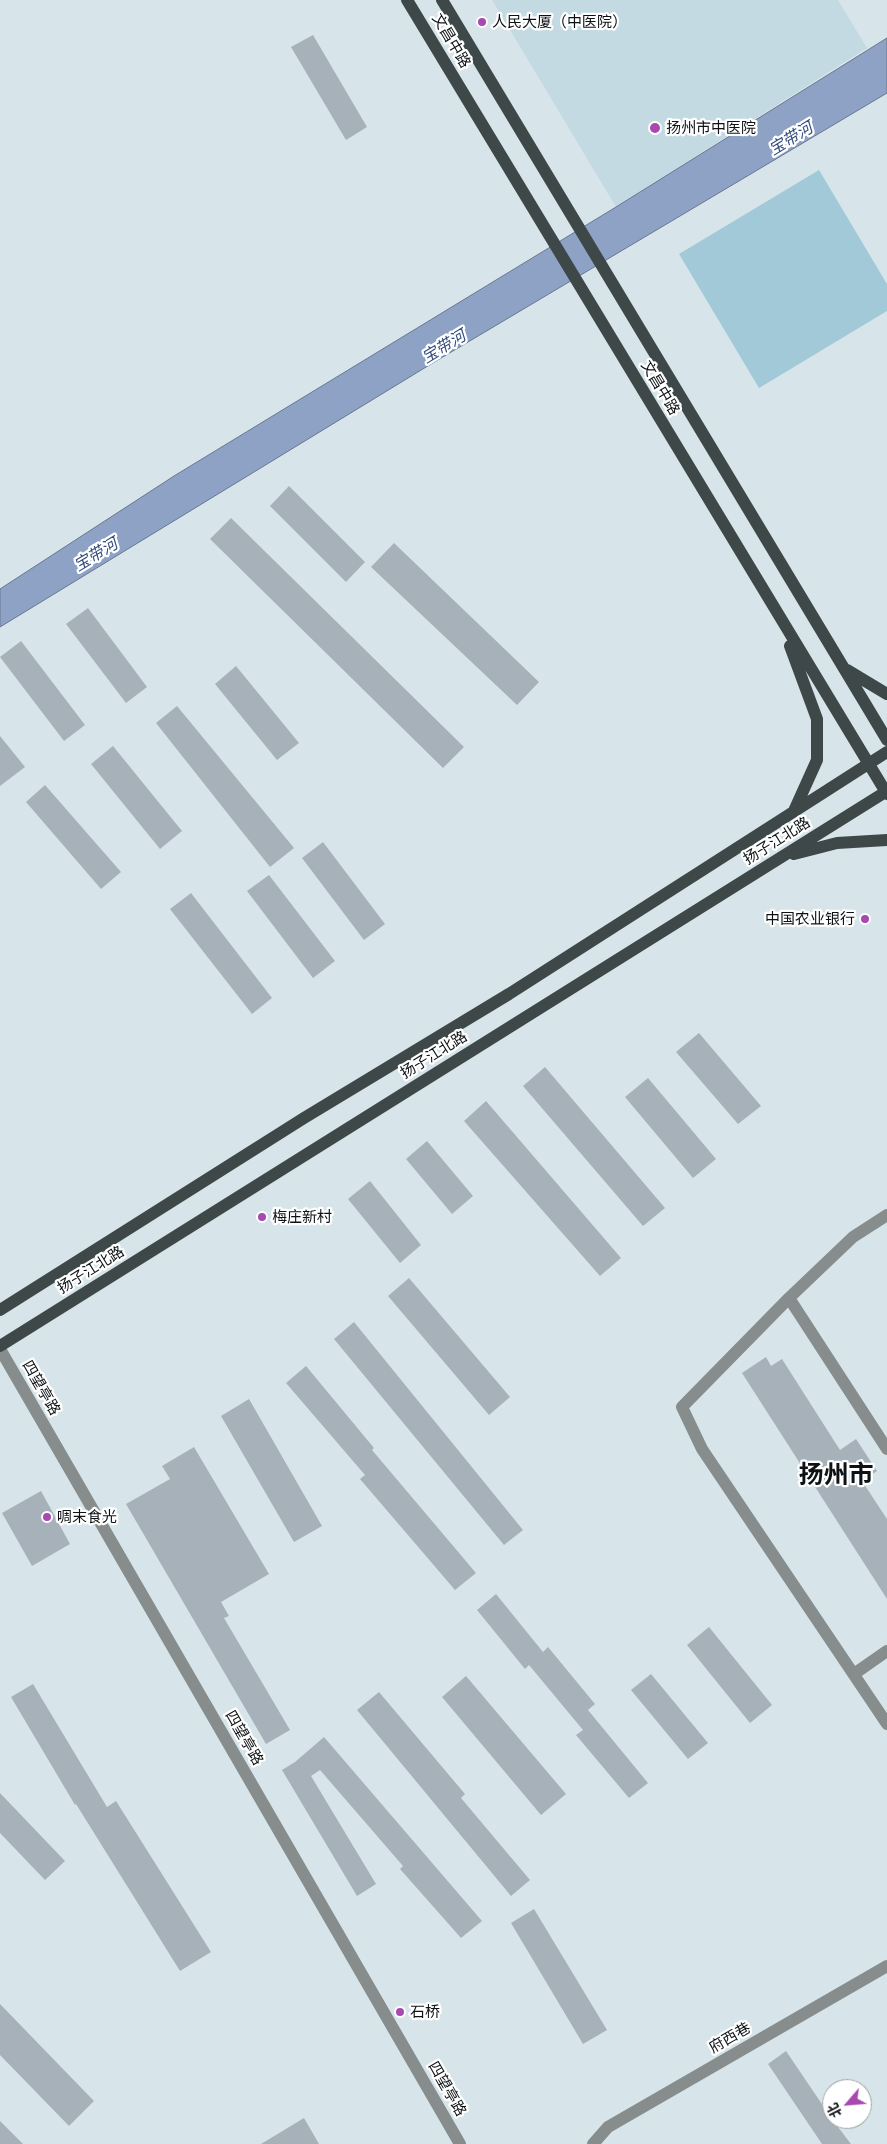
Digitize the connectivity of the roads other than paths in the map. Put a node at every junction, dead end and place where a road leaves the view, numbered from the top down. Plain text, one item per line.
1 (407, 0) edge
2 (442, 0) edge
3 (778, 614) junction
4 (844, 668) junction
5 (887, 694) edge
6 (887, 740) edge
7 (887, 752) edge
8 (867, 764) junction
9 (887, 792) edge
10 (794, 811) junction
11 (887, 840) edge
12 (782, 857) junction
13 (887, 1215) edge
14 (789, 1298) junction
15 (0, 1310) edge
16 (0, 1348) edge
17 (885, 1441) edge
18 (887, 1651) edge
19 (854, 1674) junction
20 (887, 1724) edge
21 (887, 1966) edge
22 (460, 2144) edge
23 (593, 2144) edge

1 - 3 main road, 文昌中路
2 - 4 main road, 文昌中路
3 - 8 main road, 文昌中路
3 - 10 main road
4 - 5 main road
4 - 6 main road, 文昌中路
7 - 8 main road, 扬子江北路
8 - 9 main road, 文昌中路
8 - 10 main road, 扬子江北路
9 - 12 main road, 扬子江北路
10 - 15 main road, 扬子江北路
11 - 12 main road
12 - 16 main road, 扬子江北路
13 - 14 street
14 - 17 street
14 - 19 street
16 - 22 street, 四望亭路
18 - 19 street
19 - 20 street
21 - 23 street, 府西巷

